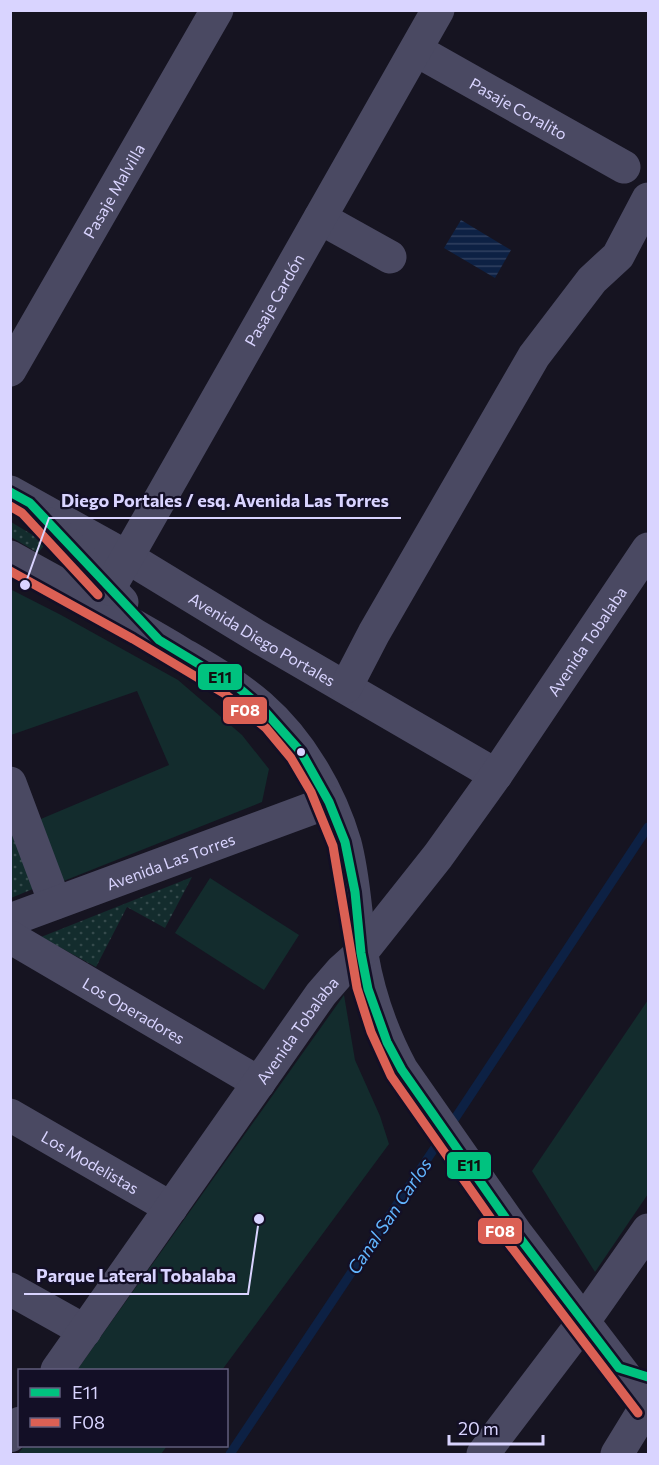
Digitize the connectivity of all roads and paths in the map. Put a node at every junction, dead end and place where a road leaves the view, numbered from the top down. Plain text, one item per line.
1 (217, 10) edge
2 (438, 10) edge
3 (416, 50) junction
4 (624, 167) dead end
5 (648, 199) edge
6 (320, 218) junction
7 (390, 257) dead end
8 (10, 370) edge
9 (20, 498) edge
10 (648, 549) edge
11 (73, 550) junction
12 (10, 556) edge
13 (127, 557) junction
14 (109, 589) junction
15 (159, 640) junction
16 (346, 687) junction
17 (496, 774) junction
18 (10, 783) edge
19 (329, 802) junction
20 (55, 903) junction
21 (10, 920) edge
22 (10, 937) edge
23 (362, 953) junction
24 (259, 1083) junction
25 (10, 1115) edge
26 (171, 1208) junction
27 (648, 1230) edge
28 (10, 1289) edge
29 (584, 1321) junction
30 (85, 1331) junction
31 (58, 1369) edge
32 (641, 1389) edge
33 (483, 1455) edge
34 (616, 1455) edge

1 - 8 street, Pasaje Malvilla
2 - 3 street, Pasaje Cardón
3 - 4 street, Pasaje Coralito
3 - 6 street, Pasaje Cardón
5 - 16 street
6 - 7 street
6 - 13 street, Pasaje Cardón
9 - 11 street, Avenida Diego Portales
9 - 13 street, Avenida Diego Portales
10 - 17 street, Avenida Tobalaba
11 - 12 street
11 - 14 street, Avenida Diego Portales
12 - 15 street, Avenida Diego Portales
13 - 14 street, Pasaje Cardón
13 - 16 street, Avenida Diego Portales
14 - 15 street, Avenida Diego Portales
15 - 19 street, Avenida Diego Portales
16 - 17 street, Avenida Diego Portales
17 - 23 street, Avenida Tobalaba
18 - 20 street
19 - 20 street, Avenida Las Torres
19 - 23 street, Avenida Diego Portales
20 - 21 street, Avenida Las Torres
22 - 24 street, Los Operadores
23 - 24 street, Avenida Tobalaba
23 - 29 street, Avenida Diego Portales
24 - 26 street, Avenida Tobalaba
25 - 26 street, Los Modelistas
26 - 30 street, Avenida Tobalaba
27 - 29 street
28 - 30 street
29 - 32 street, Avenida Diego Portales
29 - 33 street
30 - 31 street, Avenida Tobalaba
32 - 34 street

